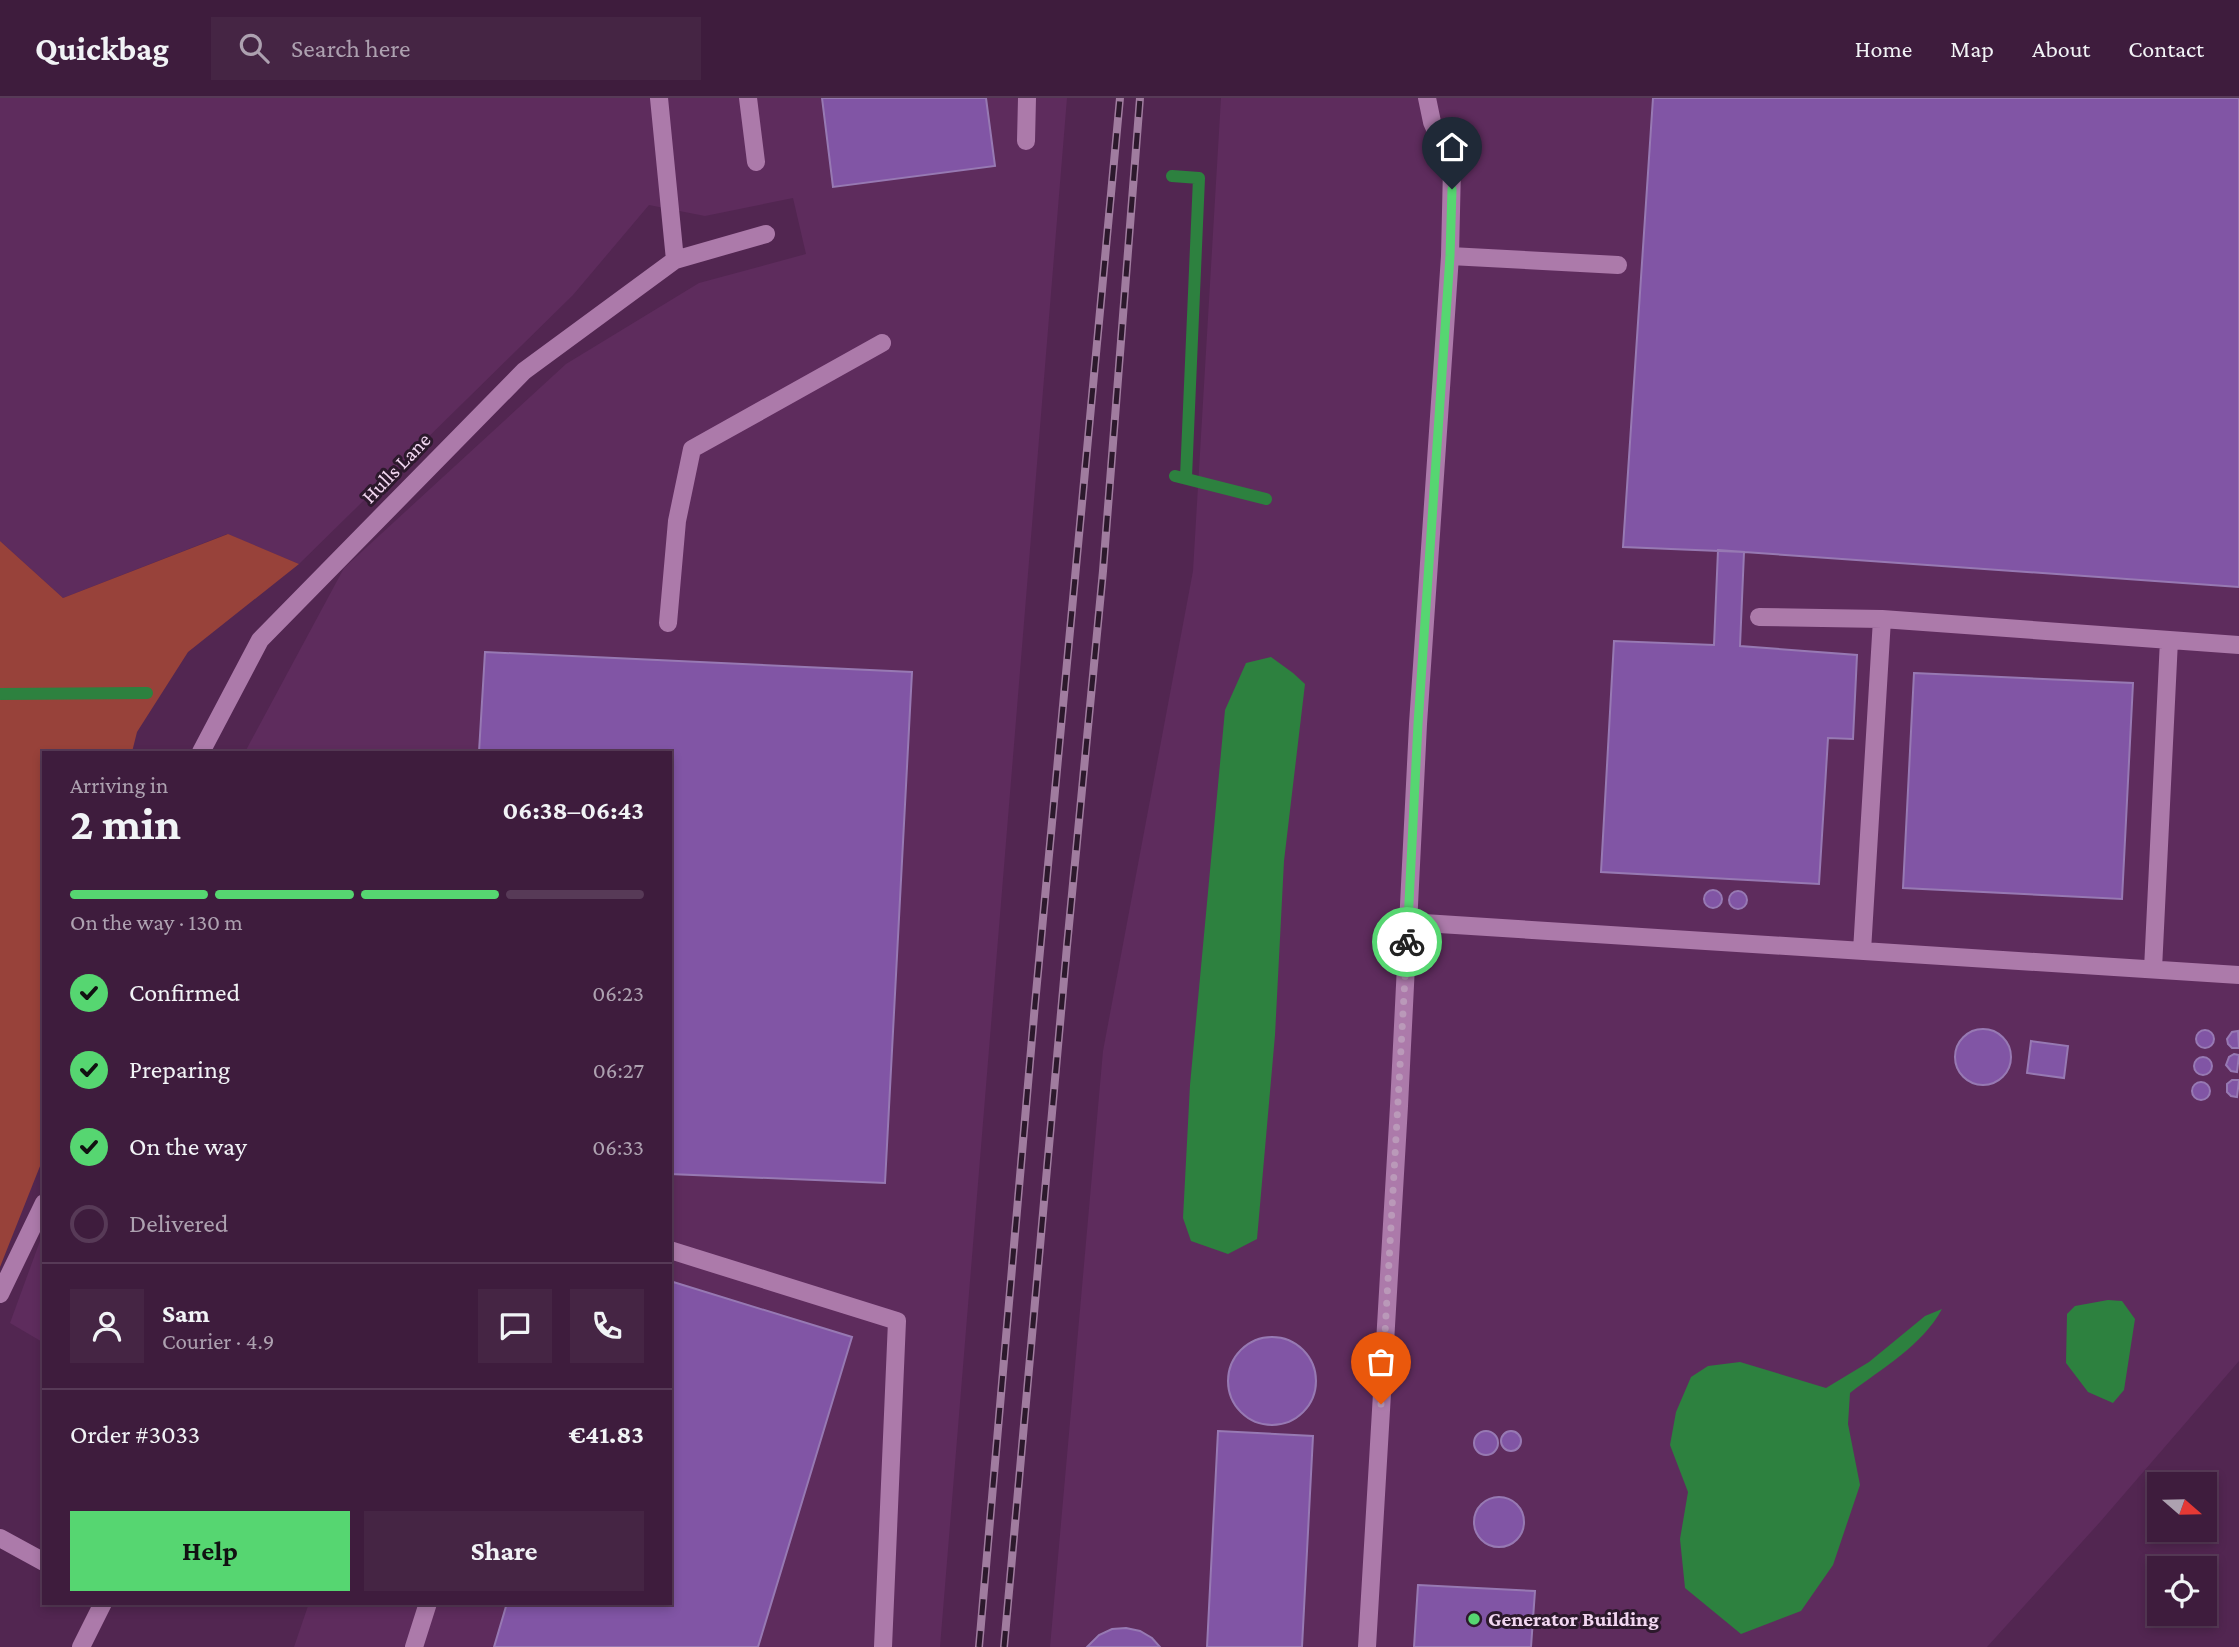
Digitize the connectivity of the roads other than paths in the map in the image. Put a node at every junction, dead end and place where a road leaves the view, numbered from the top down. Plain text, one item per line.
1 (659, 98) edge
2 (748, 98) edge
3 (1027, 98) edge
4 (1427, 98) edge
5 (1026, 141) dead end
6 (756, 162) dead end
7 (766, 234) dead end
8 (1450, 256) junction
9 (675, 260) junction
10 (1618, 265) dead end
11 (882, 343) dead end
12 (1759, 617) dead end
13 (1882, 619) junction
14 (667, 623) dead end
15 (2169, 640) junction
16 (2239, 645) edge
17 (202, 751) edge
18 (1408, 922) junction
19 (1862, 951) junction
20 (2153, 969) junction
21 (2239, 975) edge
22 (42, 1207) edge
23 (672, 1251) edge
24 (0, 1294) edge
25 (0, 1538) edge
26 (42, 1561) edge
27 (102, 1605) edge
28 (427, 1605) edge
29 (81, 1647) edge
30 (414, 1647) edge
31 (883, 1647) edge
32 (1367, 1647) edge

1 - 9 street
2 - 6 street
3 - 5 street
4 - 8 street
7 - 9 street, Hulls Lane
8 - 10 street
8 - 18 street
9 - 17 street, Hulls Lane
11 - 14 street
12 - 13 street
13 - 15 street
13 - 19 street
15 - 16 street
15 - 20 street
18 - 19 street
18 - 32 street
19 - 20 street
20 - 21 street
22 - 24 street
23 - 31 street
25 - 26 street
27 - 29 street
28 - 30 street

